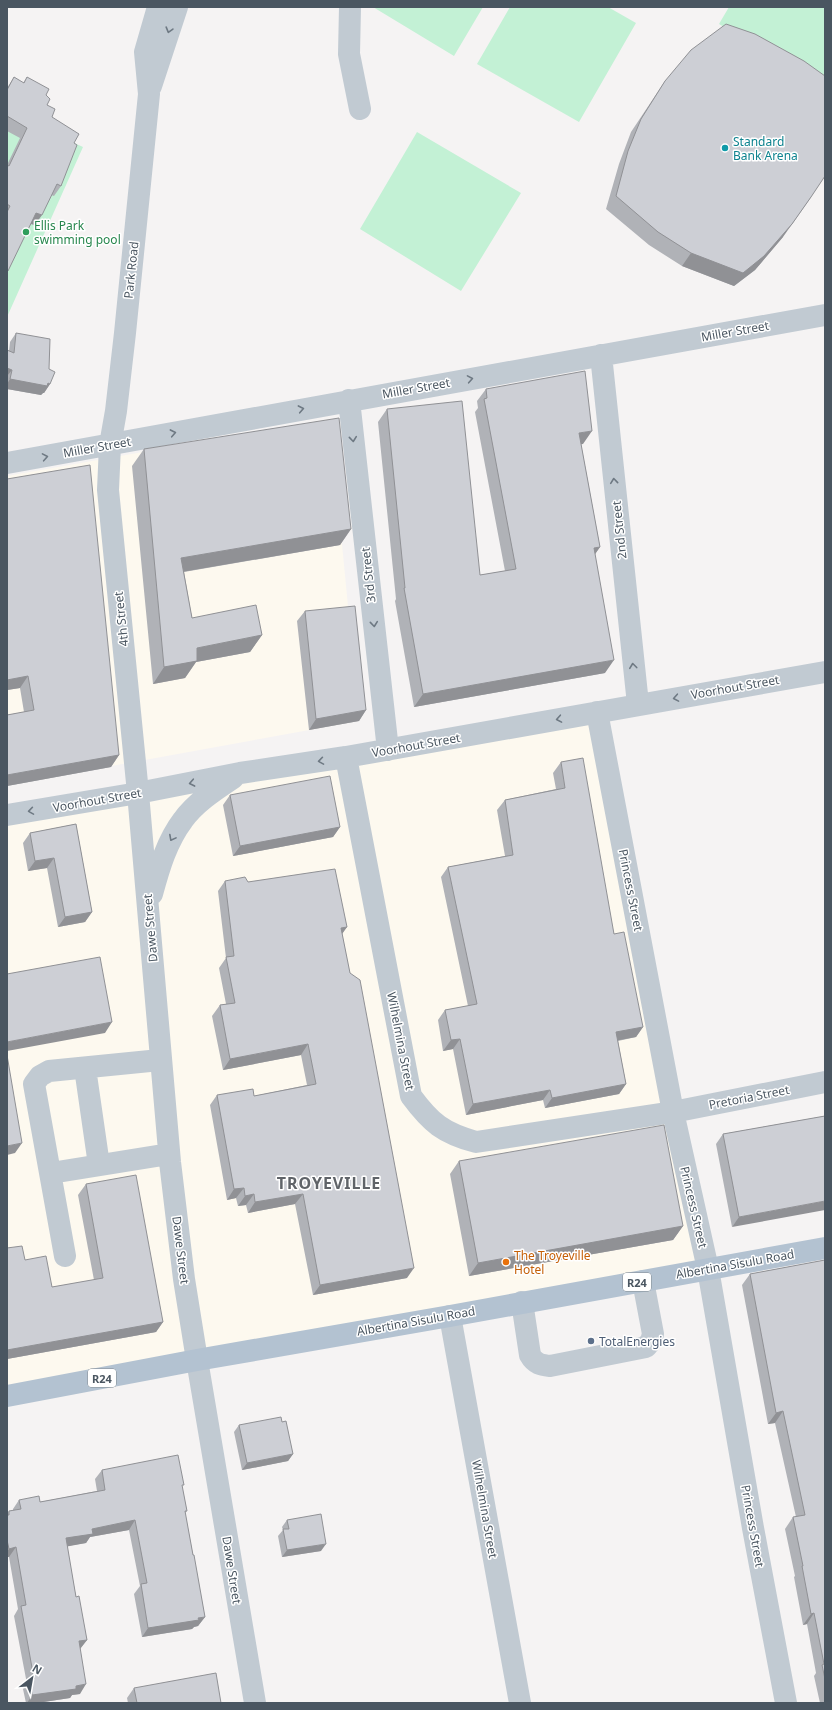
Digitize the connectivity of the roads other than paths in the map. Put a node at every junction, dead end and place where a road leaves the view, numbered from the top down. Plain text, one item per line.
1 (158, 7) edge
2 (177, 7) edge
3 (350, 7) edge
4 (149, 94) junction
5 (360, 109) dead end
6 (825, 315) edge
7 (601, 355) junction
8 (349, 400) junction
9 (110, 445) junction
10 (7, 463) edge
11 (825, 672) edge
12 (638, 704) junction
13 (597, 712) junction
14 (388, 750) junction
15 (346, 757) junction
16 (240, 773) junction
17 (138, 794) junction
18 (7, 815) edge
19 (148, 908) junction
20 (160, 1060) junction
21 (85, 1068) junction
22 (825, 1082) edge
23 (673, 1112) junction
24 (169, 1154) junction
25 (99, 1165) junction
26 (50, 1173) junction
27 (825, 1248) edge
28 (65, 1256) dead end
29 (708, 1269) junction
30 (643, 1281) junction
31 (522, 1302) junction
32 (450, 1316) junction
33 (197, 1360) junction
34 (7, 1396) edge
35 (255, 1703) edge
36 (520, 1703) edge
37 (786, 1703) edge

1 - 4 street, Park Road
2 -> 4 street, Park Road
3 - 5 street
4 - 9 street, Park Road
6 - 7 street, Miller Street
8 -> 7 street, Miller Street
12 -> 7 street, 2nd Street
9 -> 8 street, Miller Street
8 -> 14 street, 3rd Street
10 -> 9 street, Miller Street
9 - 17 street, 4th Street
11 -> 12 street, Voorhout Street
12 - 13 street, Voorhout Street
13 -> 14 street, Voorhout Street
13 - 23 street, Princess Street
14 - 15 street, Voorhout Street
15 -> 16 street, Voorhout Street
15 - 23 street, Wilhelmina Street
16 -> 17 street, Voorhout Street
16 -> 19 street
17 -> 18 street, Voorhout Street
17 - 19 street, Dawe Street
19 - 20 street, Dawe Street
20 - 21 street
20 - 24 street, Dawe Street
21 - 25 street
21 - 26 street
22 - 23 street, Pretoria Street
23 - 29 street, Princess Street
24 - 25 street
24 - 33 street, Dawe Street
25 - 26 street
26 - 28 street
27 - 29 main road, Albertina Sisulu Road / R24
29 - 30 main road, Albertina Sisulu Road / R24
29 - 37 street, Princess Street
30 - 31 main road, Albertina Sisulu Road / R24
30 - 31 street
31 - 32 main road, Albertina Sisulu Road / R24
32 - 33 main road, Albertina Sisulu Road / R24
32 - 36 street, Wilhelmina Street
33 - 34 main road, Albertina Sisulu Road / R24
33 - 35 street, Dawe Street

